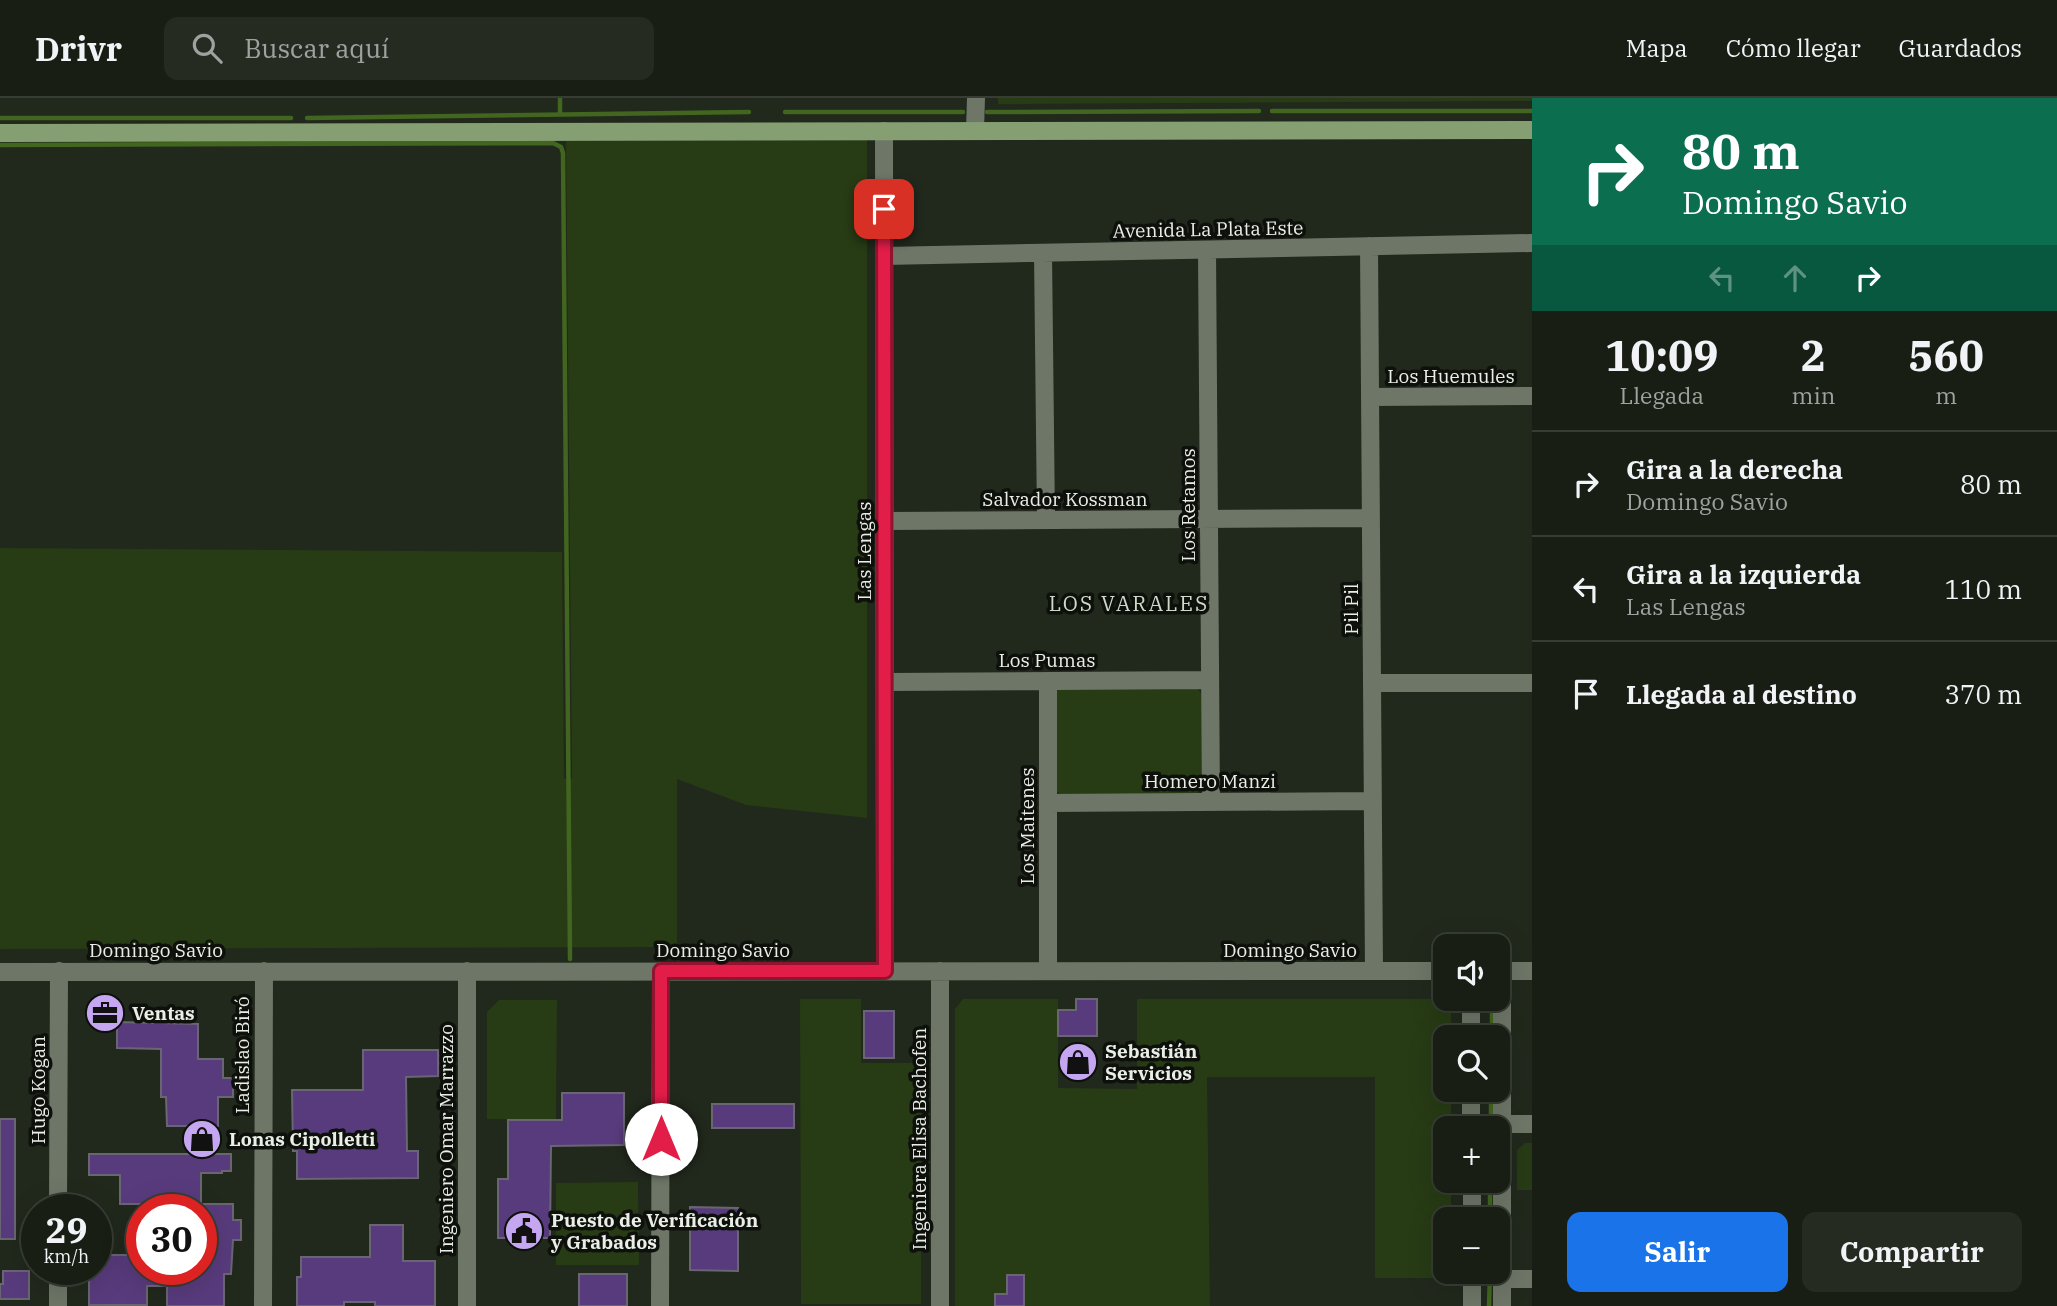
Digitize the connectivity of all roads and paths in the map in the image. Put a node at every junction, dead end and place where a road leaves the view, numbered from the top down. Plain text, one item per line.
1 (976, 98) edge
2 (1532, 130) edge
3 (884, 131) junction
4 (975, 131) junction
5 (0, 133) edge
6 (1532, 243) edge
7 (1370, 246) junction
8 (1207, 250) junction
9 (1042, 253) junction
10 (884, 256) junction
11 (1532, 396) edge
12 (1370, 397) junction
13 (1371, 518) junction
14 (1209, 519) junction
15 (1046, 520) junction
16 (885, 521) junction
17 (1210, 680) junction
18 (1048, 681) junction
19 (885, 682) junction
20 (1372, 683) junction
21 (1532, 683) edge
22 (1373, 801) junction
23 (1211, 802) junction
24 (1048, 803) junction
25 (59, 971) junction
26 (264, 971) junction
27 (467, 971) junction
28 (661, 971) junction
29 (885, 971) junction
30 (940, 971) junction
31 (1048, 971) junction
32 (1374, 971) junction
33 (1433, 971) edge
34 (1510, 971) edge
35 (1532, 971) edge
36 (0, 972) edge
37 (1501, 1011) edge
38 (1502, 1116) edge
39 (1510, 1124) edge
40 (1532, 1124) edge
41 (58, 1194) edge
42 (1510, 1279) edge
43 (1532, 1279) edge
44 (1472, 1284) edge
45 (1502, 1284) edge
46 (58, 1285) edge
47 (58, 1306) edge
48 (263, 1306) edge
49 (467, 1306) edge
50 (660, 1306) edge
51 (940, 1306) edge
52 (1472, 1306) edge
53 (1502, 1306) edge

1 - 4 street
2 - 4 main road
3 - 4 main road
3 - 5 main road
3 - 10 street, Las Lengas
6 - 7 street, Avenida La Plata Este
7 - 8 street, Avenida La Plata Este
7 - 12 street, Pil Pil
8 - 9 street, Avenida La Plata Este
8 - 14 street, Los Retamos
9 - 10 street, Avenida La Plata Este
9 - 15 street
10 - 16 street, Las Lengas
11 - 12 street, Los Huemules
12 - 13 street, Pil Pil
13 - 14 street, Salvador Kossman
13 - 20 street, Pil Pil
14 - 15 street, Salvador Kossman
14 - 17 street, Los Retamos
15 - 16 street, Salvador Kossman
16 - 19 street, Las Lengas
17 - 18 street, Los Pumas
17 - 23 street, Los Retamos
18 - 19 street, Los Pumas
18 - 24 street, Los Maitenes
19 - 29 street, Las Lengas
20 - 21 street
20 - 22 street, Pil Pil
22 - 23 street, Homero Manzi
22 - 32 street, Pil Pil
23 - 24 street, Homero Manzi
24 - 31 street, Los Maitenes
25 - 26 street, Domingo Savio
25 - 36 street, Domingo Savio
25 - 41 street, Hugo Kogan
26 - 27 street, Domingo Savio
26 - 48 street, Ladislao Biró
27 - 28 street, Domingo Savio
27 - 49 street, Ingeniero Omar Marrazzo
28 - 29 street, Domingo Savio
28 - 50 street
29 - 30 street, Domingo Savio
30 - 31 street, Domingo Savio
30 - 51 street, Ingeniera Elisa Bachofen
31 - 32 street, Domingo Savio
32 - 33 street, Domingo Savio
34 - 35 street
37 - 38 street
39 - 40 street
42 - 43 street
44 - 52 street
45 - 53 street
46 - 47 street

